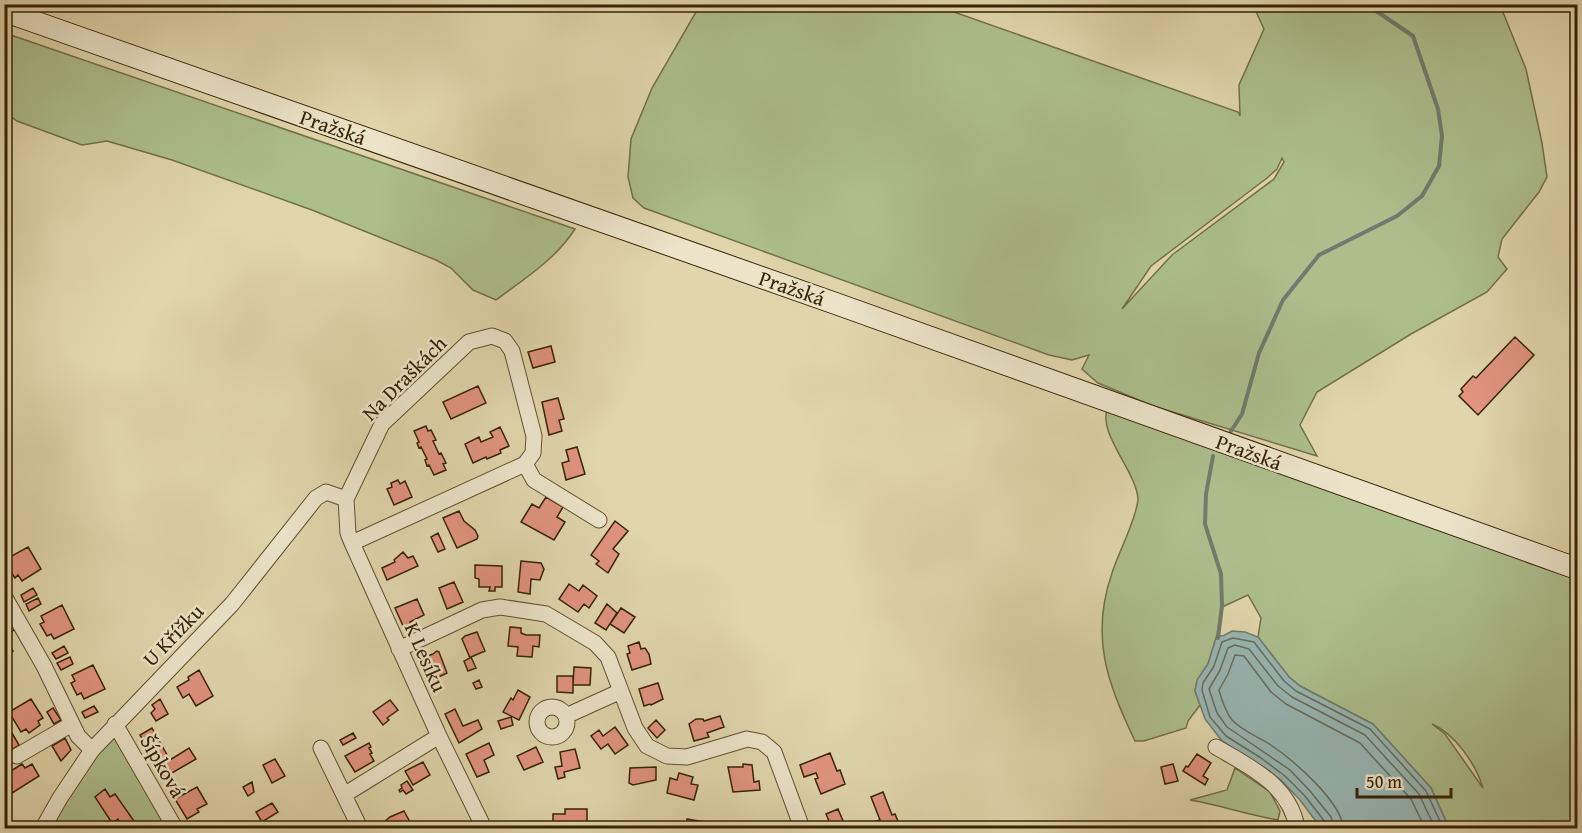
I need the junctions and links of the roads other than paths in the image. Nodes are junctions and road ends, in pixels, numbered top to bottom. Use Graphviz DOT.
graph roads {
  1 [pos="4,11"];
  2 [pos="525,464"];
  3 [pos="346,499"];
  4 [pos="599,520"];
  5 [pos="352,543"];
  6 [pos="1578,569"];
  7 [pos="6,604"];
  8 [pos="399,649"];
  9 [pos="621,691"];
  10 [pos="566,716"];
  11 [pos="72,724"];
  12 [pos="115,724"];
  13 [pos="439,736"];
  14 [pos="1216,747"];
  15 [pos="321,748"];
  16 [pos="92,750"];
  17 [pos="17,756"];
  18 [pos="344,795"];
  19 [pos="43,828"];
  20 [pos="175,828"];
  21 [pos="360,828"];
  22 [pos="484,828"];
  23 [pos="802,828"];
  24 [pos="1297,828"];
  1 -- 6 [label="main road, Pražská"];
  2 -- 3 [label="street, Na Draškách"];
  2 -- 4 [label="street"];
  2 -- 5 [label="street"];
  3 -- 5 [label="street, K Lesíku"];
  3 -- 12 [label="street, U Křížku"];
  5 -- 8 [label="street, K Lesíku"];
  7 -- 11 [label="street"];
  8 -- 9 [label="street"];
  8 -- 13 [label="street, K Lesíku"];
  9 -- 10 [label="street"];
  9 -- 23 [label="street"];
  11 -- 16 [label="street"];
  11 -- 17 [label="street"];
  12 -- 16 [label="street, U Křížku"];
  12 -- 20 [label="street, Šípková"];
  13 -- 18 [label="street"];
  13 -- 22 [label="street, K Lesíku"];
  14 -- 24 [label="street"];
  15 -- 18 [label="street"];
  16 -- 19 [label="street, U Křížku"];
  18 -- 21 [label="street"];
}
